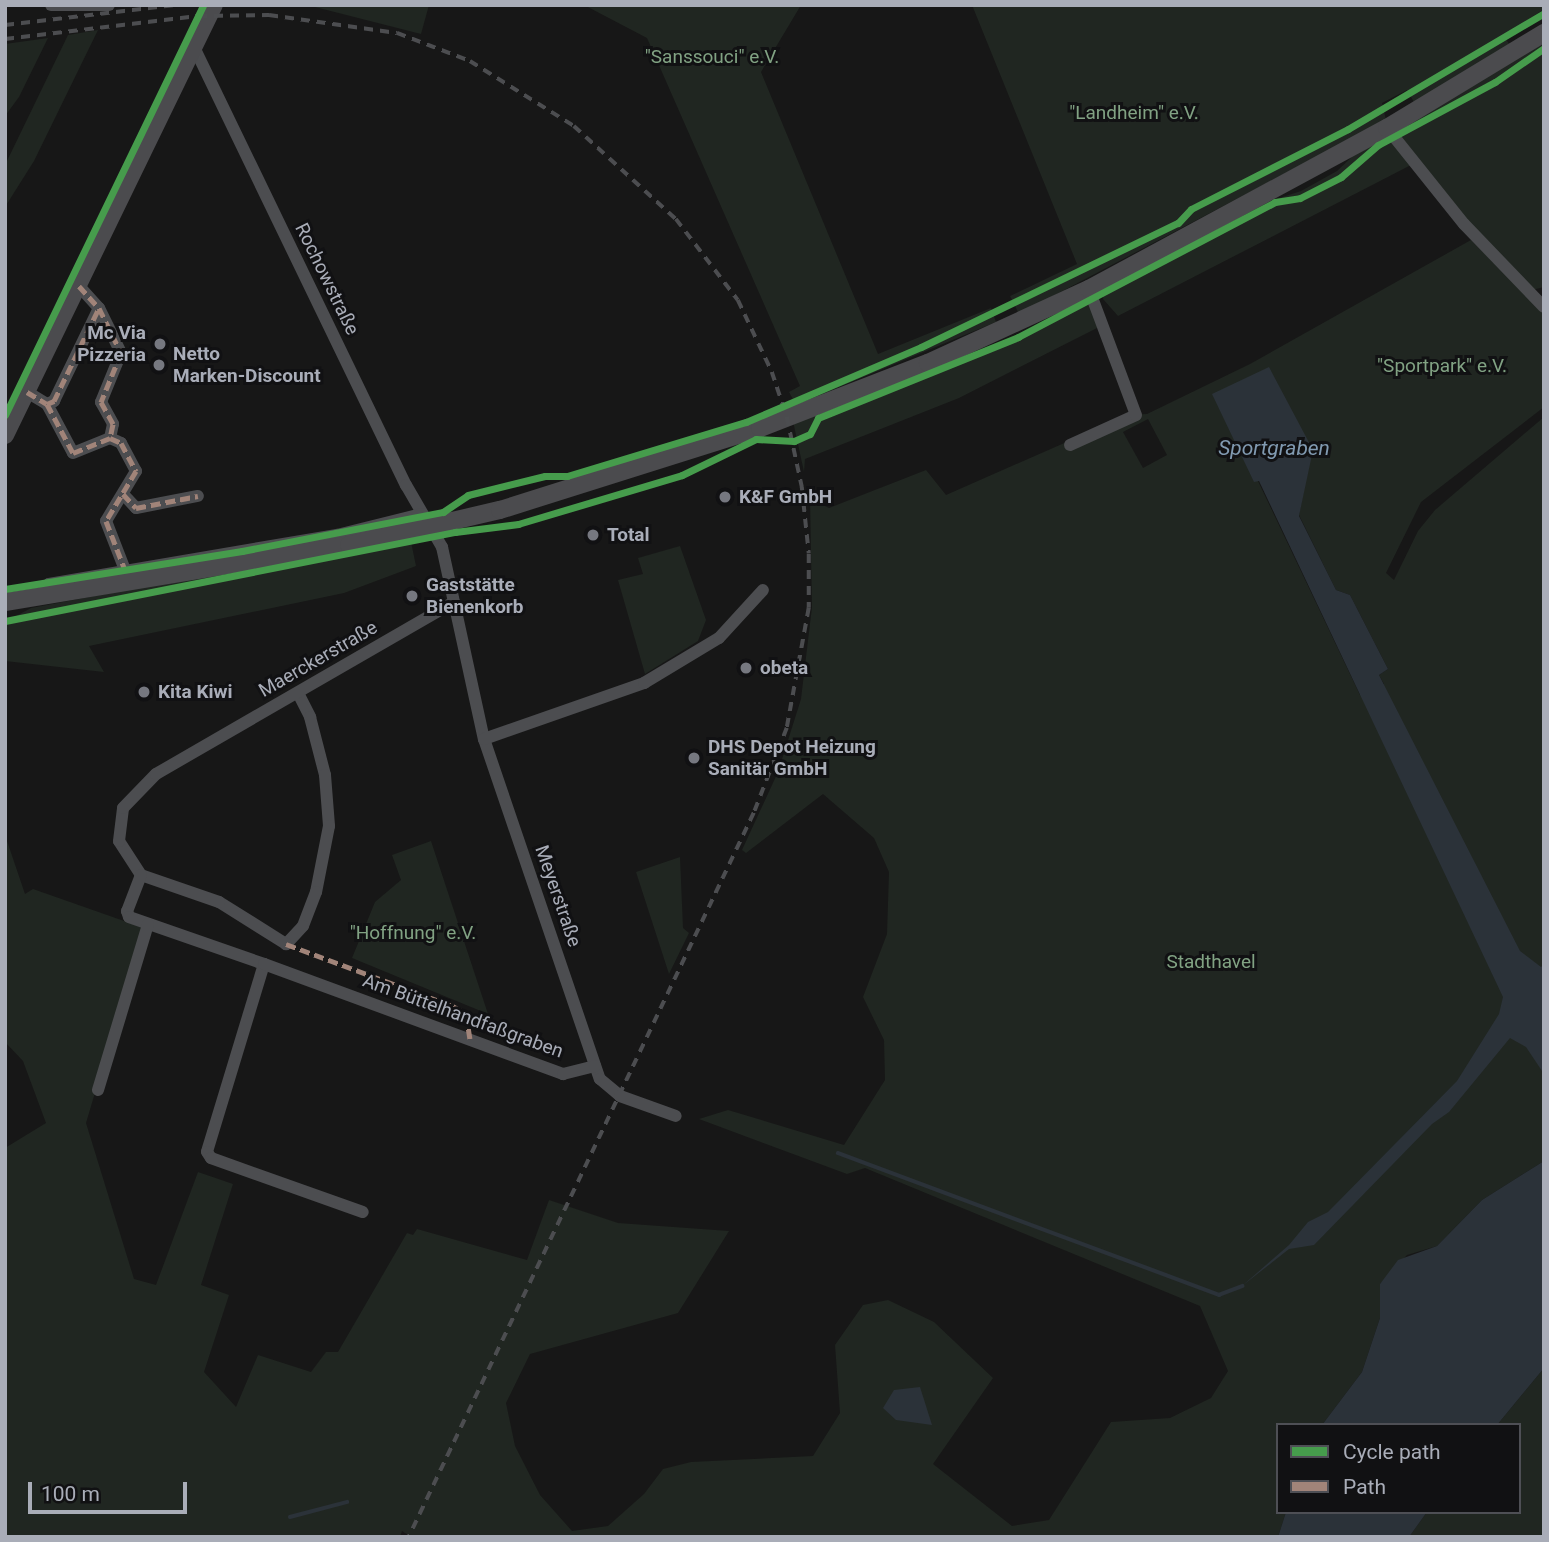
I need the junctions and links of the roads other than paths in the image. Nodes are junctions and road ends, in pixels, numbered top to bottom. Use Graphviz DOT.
graph roads {
  1 [pos="51,5"];
  2 [pos="109,5"];
  3 [pos="213,7"];
  4 [pos="1544,33"];
  5 [pos="194,47"];
  6 [pos="1387,128"];
  7 [pos="79,285"];
  8 [pos="1089,289"];
  9 [pos="1544,307"];
  10 [pos="99,308"];
  11 [pos="27,392"];
  12 [pos="47,404"];
  13 [pos="5,435"];
  14 [pos="110,438"];
  15 [pos="1070,445"];
  16 [pos="123,494"];
  17 [pos="198,496"];
  18 [pos="425,520"];
  19 [pos="132,573"];
  20 [pos="763,590"];
  21 [pos="44,598"];
  22 [pos="5,602"];
  23 [pos="454,602"];
  24 [pos="5,610"];
  25 [pos="298,693"];
  26 [pos="484,739"];
  27 [pos="141,875"];
  28 [pos="148,924"];
  29 [pos="264,964"];
  30 [pos="595,1066"];
  31 [pos="98,1090"];
  32 [pos="676,1116"];
  33 [pos="363,1212"];
  1 -- 2 [label="street"];
  3 -- 5 [label="main road"];
  4 -- 6 [label="main road"];
  5 -- 7 [label="main road"];
  5 -- 18 [label="street, Rochowstraße"];
  6 -- 8 [label="main road"];
  6 -- 9 [label="street"];
  7 -- 10 [label="street"];
  7 -- 11 [label="main road"];
  8 -- 15 [label="street"];
  8 -- 18 [label="main road"];
  10 -- 12 [label="street"];
  10 -- 14 [label="street"];
  11 -- 12 [label="street"];
  11 -- 13 [label="main road"];
  12 -- 14 [label="street"];
  14 -- 16 [label="street"];
  16 -- 17 [label="street"];
  16 -- 19 [label="street"];
  18 -- 19 [label="main road"];
  18 -- 23 [label="street, Meyerstraße"];
  19 -- 21 [label="main road"];
  20 -- 26 [label="street"];
  21 -- 22 [label="main road"];
  21 -- 24 [label="main road"];
  23 -- 25 [label="street, Maerckerstraße"];
  23 -- 26 [label="street, Meyerstraße"];
  25 -- 27 [label="street, Maerckerstraße"];
  25 -- 27 [label="street"];
  26 -- 30 [label="street, Meyerstraße"];
  27 -- 28 [label="street"];
  28 -- 29 [label="street, Am Büttelhandfaßgraben"];
  28 -- 31 [label="street"];
  29 -- 30 [label="street, Am Büttelhandfaßgraben"];
  29 -- 33 [label="street"];
  30 -- 32 [label="street"];
}
